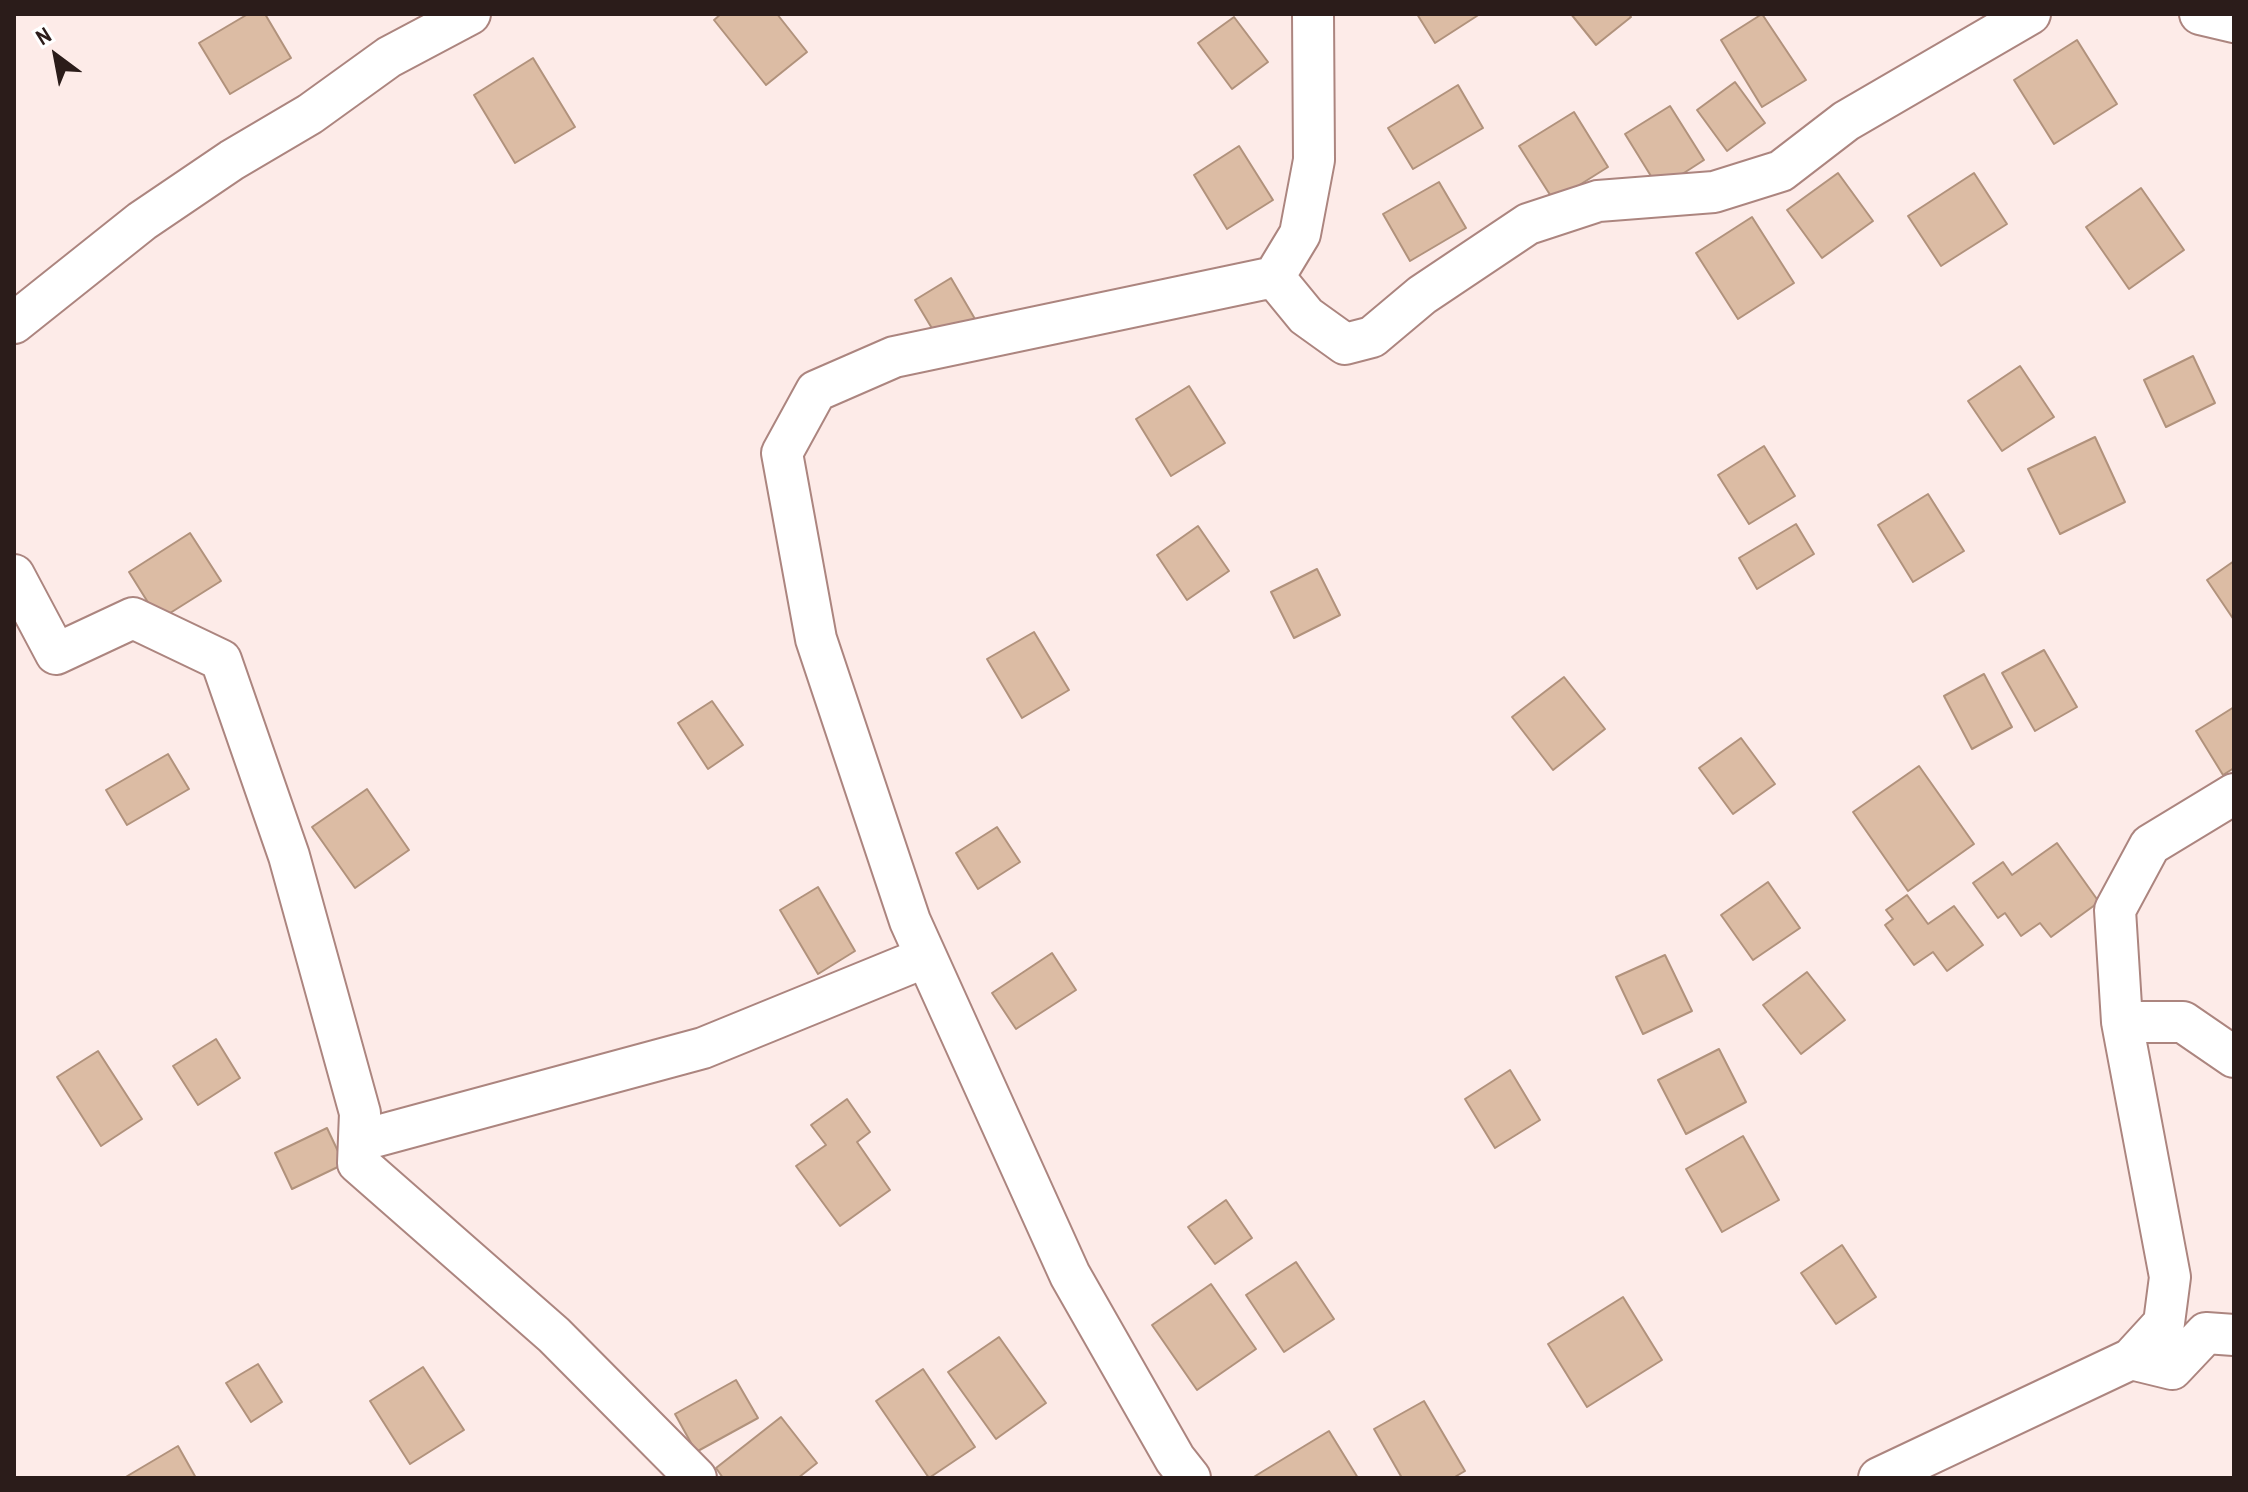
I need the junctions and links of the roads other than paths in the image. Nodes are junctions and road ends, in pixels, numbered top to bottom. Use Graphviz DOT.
graph roads {
  1 [pos="470,14"];
  2 [pos="1313,14"];
  3 [pos="2030,14"];
  4 [pos="2200,14"];
  5 [pos="2234,22"];
  6 [pos="1274,277"];
  7 [pos="14,323"];
  8 [pos="14,575"];
  9 [pos="2234,794"];
  10 [pos="926,957"];
  11 [pos="2122,1022"];
  12 [pos="2234,1057"];
  13 [pos="359,1141"];
  14 [pos="2234,1335"];
  15 [pos="2131,1359"];
  16 [pos="696,1478"];
  17 [pos="1190,1478"];
  18 [pos="1879,1478"];
  1 -- 7 [label="street"];
  2 -- 6 [label="street"];
  3 -- 6 [label="street"];
  4 -- 5 [label="street"];
  6 -- 10 [label="street"];
  8 -- 13 [label="street"];
  9 -- 11 [label="street"];
  10 -- 13 [label="street"];
  10 -- 17 [label="street"];
  11 -- 12 [label="street"];
  11 -- 15 [label="street"];
  13 -- 16 [label="street"];
  14 -- 15 [label="street"];
  15 -- 18 [label="street"];
}
